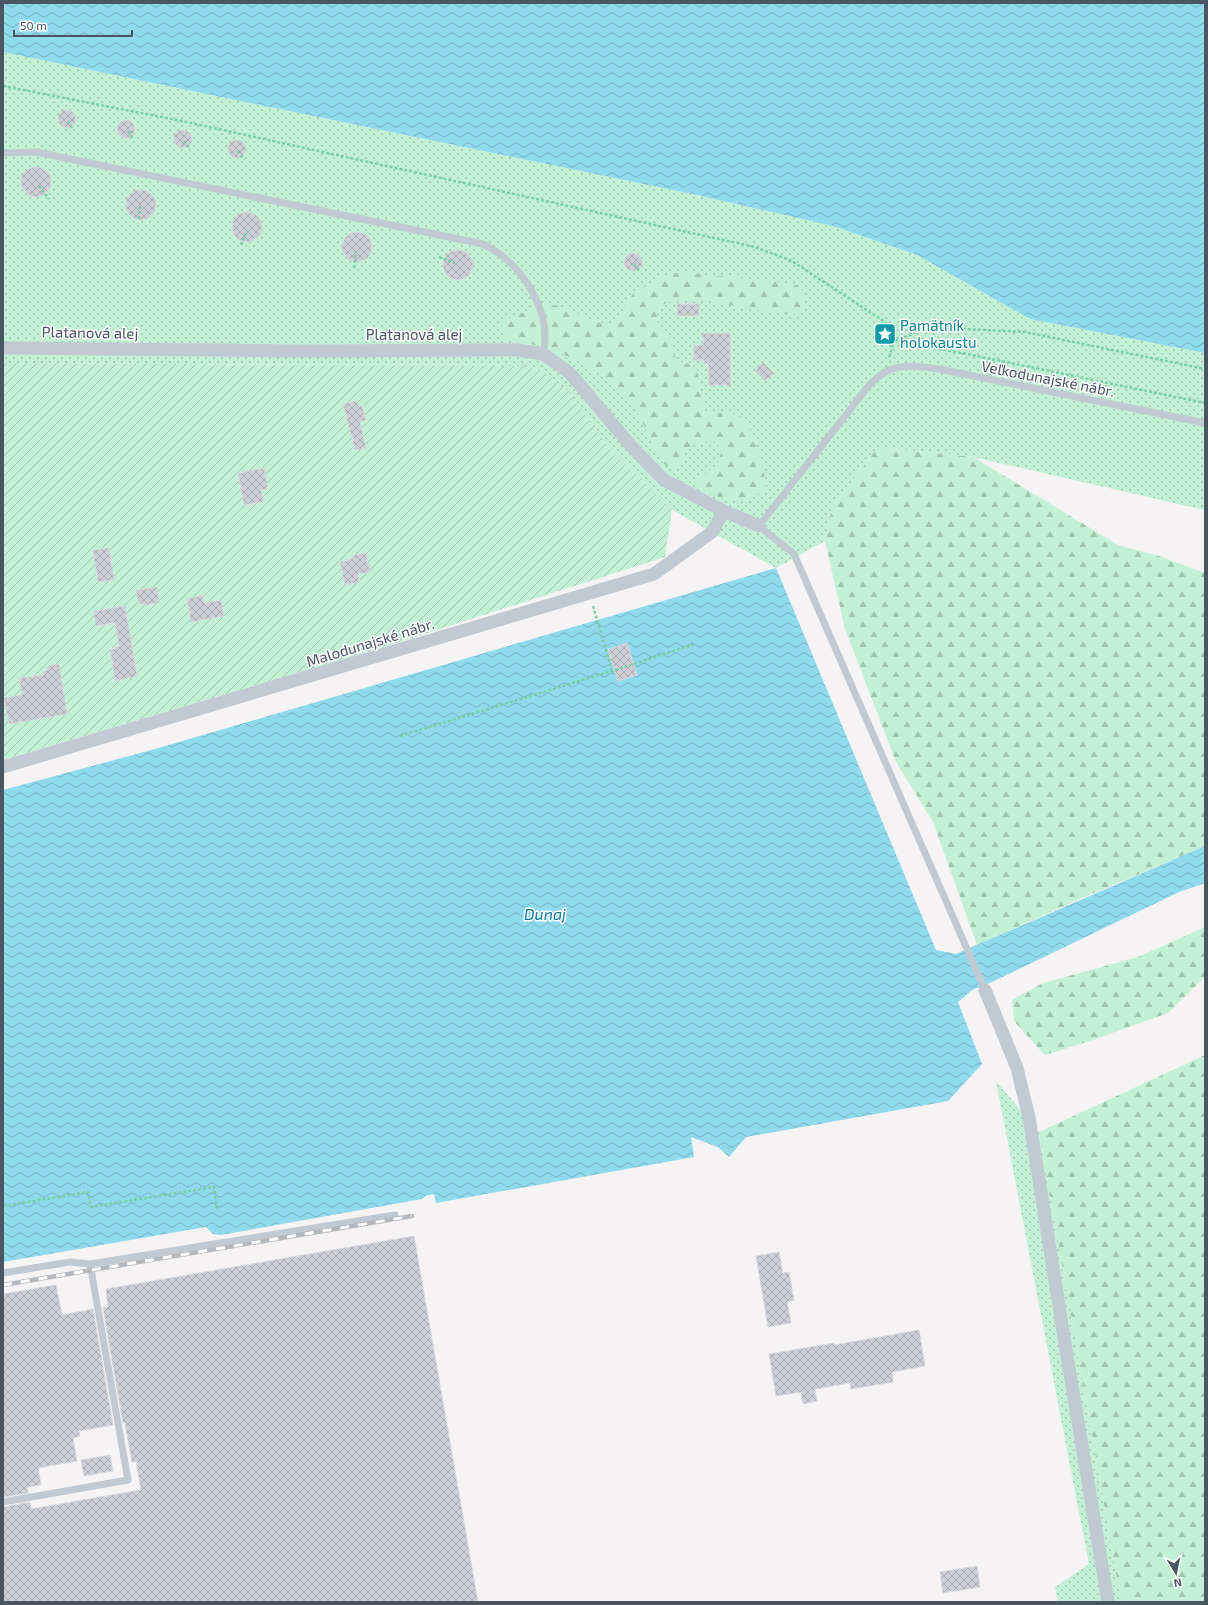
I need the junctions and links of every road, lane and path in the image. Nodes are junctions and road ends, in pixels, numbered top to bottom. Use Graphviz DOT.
graph roads {
  1 [pos="3,86"];
  2 [pos="68,121"];
  3 [pos="73,130"];
  4 [pos="128,131"];
  5 [pos="133,139"];
  6 [pos="184,141"];
  7 [pos="190,149"];
  8 [pos="238,151"];
  9 [pos="3,153"];
  10 [pos="244,160"];
  11 [pos="39,186"];
  12 [pos="49,199"];
  13 [pos="140,204"];
  14 [pos="139,220"];
  15 [pos="247,230"];
  16 [pos="241,245"];
  17 [pos="356,251"];
  18 [pos="439,257"];
  19 [pos="455,263"];
  20 [pos="634,264"];
  21 [pos="354,268"];
  22 [pos="640,272"];
  23 [pos="894,341"];
  24 [pos="3,348"];
  25 [pos="543,354"];
  26 [pos="1205,369"];
  27 [pos="886,371"];
  28 [pos="1205,403"];
  29 [pos="1205,423"];
  30 [pos="724,511"];
  31 [pos="759,526"];
  32 [pos="597,621"];
  33 [pos="694,644"];
  34 [pos="612,671"];
  35 [pos="400,736"];
  36 [pos="3,767"];
  37 [pos="985,990"];
  38 [pos="3,1206"];
  39 [pos="217,1210"];
  40 [pos="395,1215"];
  41 [pos="90,1264"];
  42 [pos="3,1272"];
  43 [pos="3,1502"];
  44 [pos="1108,1602"];
  1 -- 23 [label="path"];
  2 -- 3 [label="path"];
  4 -- 5 [label="path"];
  6 -- 7 [label="path"];
  8 -- 10 [label="path"];
  9 -- 25 [label="lane"];
  11 -- 12 [label="path"];
  13 -- 14 [label="path"];
  15 -- 16 [label="path"];
  17 -- 21 [label="path"];
  18 -- 19 [label="path"];
  20 -- 22 [label="path"];
  23 -- 26 [label="path"];
  23 -- 27 [label="path"];
  23 -- 28 [label="path"];
  24 -- 25 [label="street, Platanová alej"];
  25 -- 30 [label="street, Platanová alej"];
  27 -- 29 [label="lane, Veľkodunajské nábr."];
  27 -- 31 [label="lane"];
  30 -- 31 [label="street, Platanová alej"];
  30 -- 36 [label="street, Malodunajské nábr."];
  31 -- 37 [label="lane"];
  32 -- 34 [label="path"];
  33 -- 34 [label="path"];
  34 -- 35 [label="path"];
  37 -- 44 [label="street"];
  38 -- 39 [label="path"];
  40 -- 41 [label="lane"];
  41 -- 42 [label="lane"];
  41 -- 43 [label="lane"];
}
